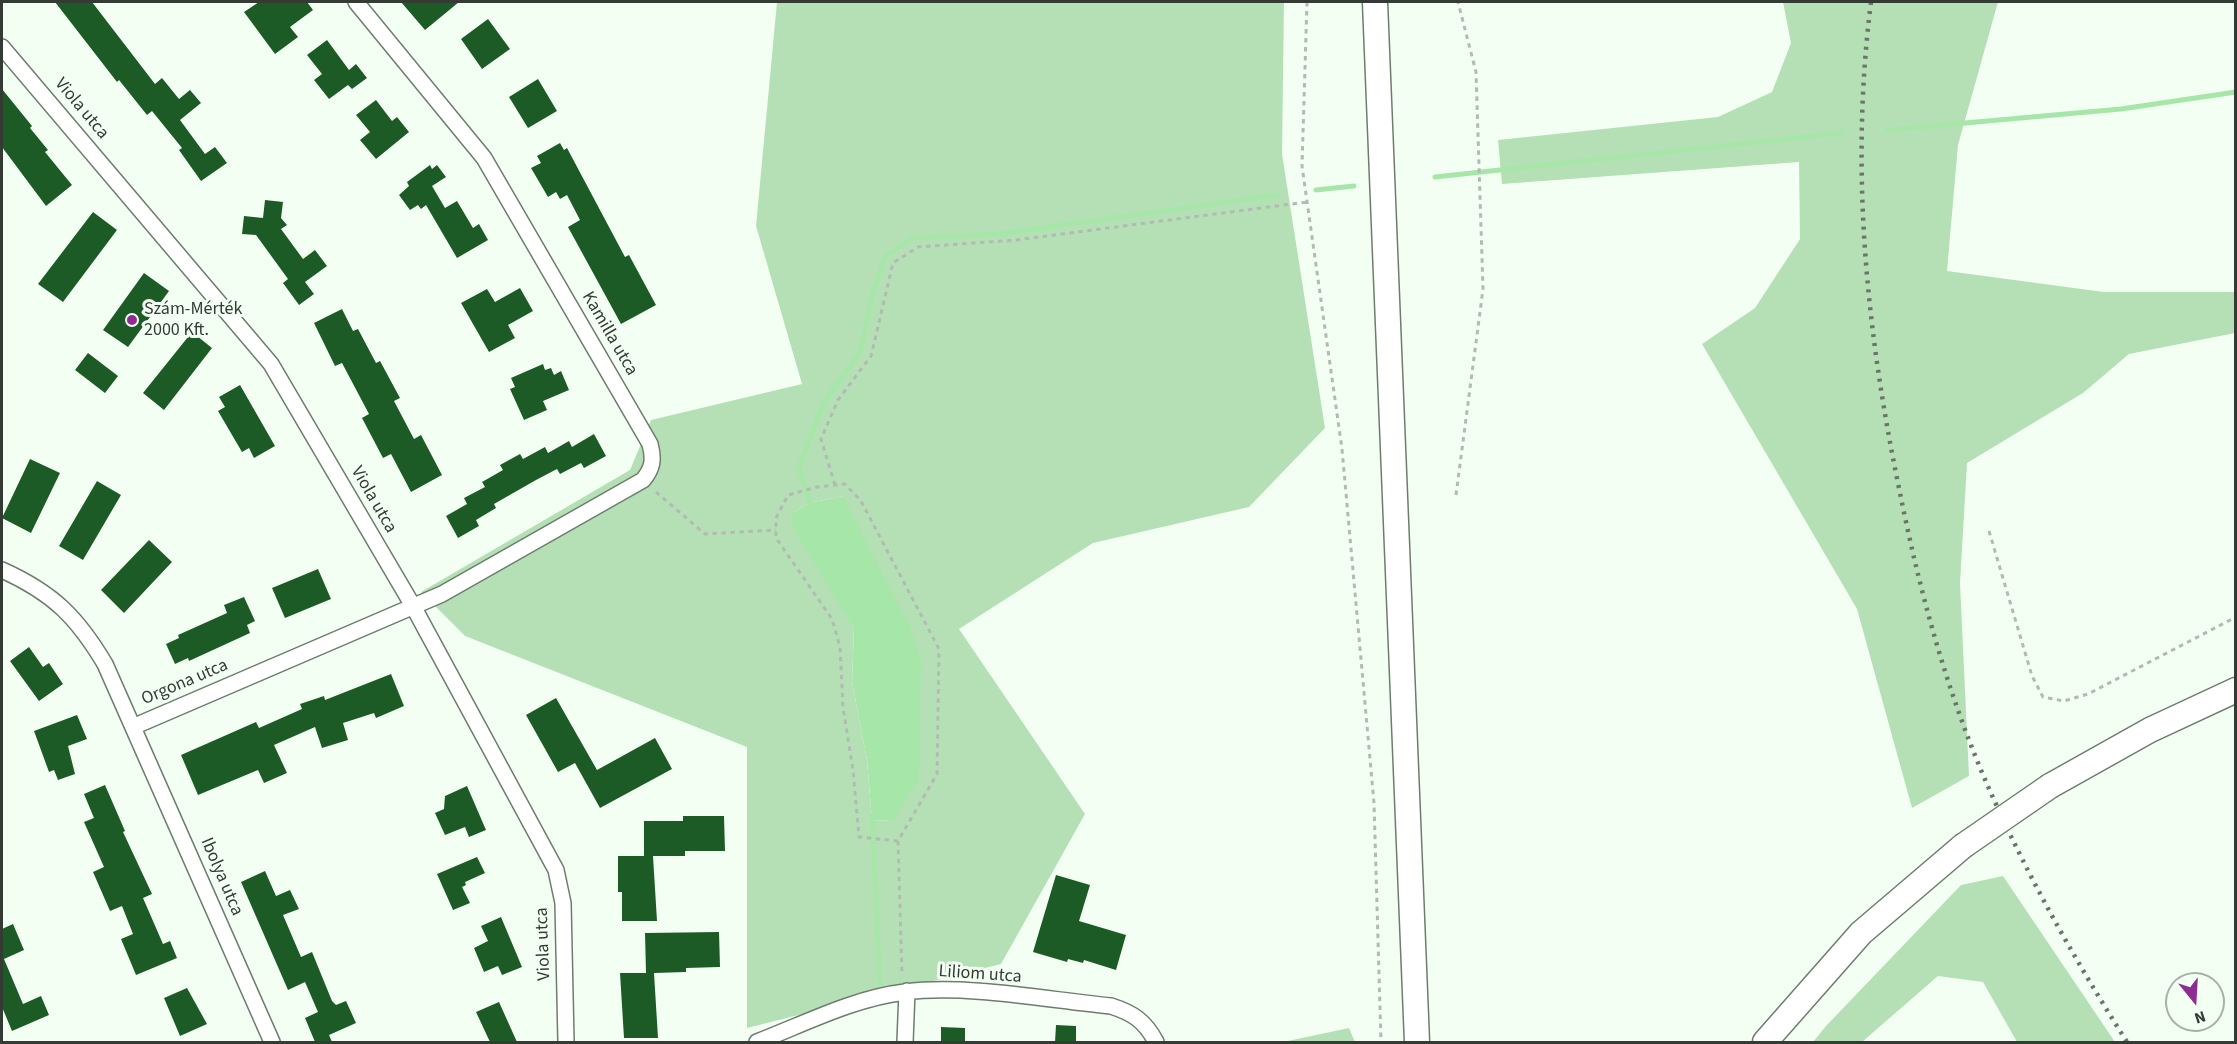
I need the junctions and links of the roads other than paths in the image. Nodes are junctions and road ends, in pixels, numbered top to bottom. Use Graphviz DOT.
graph roads {
  1 [pos="356,2"];
  2 [pos="1375,2"];
  3 [pos="2,46"];
  4 [pos="2,570"];
  5 [pos="413,606"];
  6 [pos="2235,690"];
  7 [pos="135,726"];
  8 [pos="905,992"];
  9 [pos="272,1042"];
  10 [pos="566,1042"];
  11 [pos="758,1042"];
  12 [pos="905,1042"];
  13 [pos="1156,1042"];
  14 [pos="1417,1042"];
  15 [pos="1765,1042"];
  1 -- 5 [label="street, Kamilla utca"];
  2 -- 14 [label="main road"];
  3 -- 5 [label="street, Viola utca"];
  4 -- 7 [label="street, Orgona utca"];
  5 -- 7 [label="street, Orgona utca"];
  5 -- 10 [label="street, Viola utca"];
  6 -- 15 [label="main road, bridge"];
  7 -- 9 [label="street, Ibolya utca"];
  8 -- 11 [label="street, Liliom utca"];
  8 -- 12 [label="street"];
  8 -- 13 [label="street, Liliom utca"];
}
